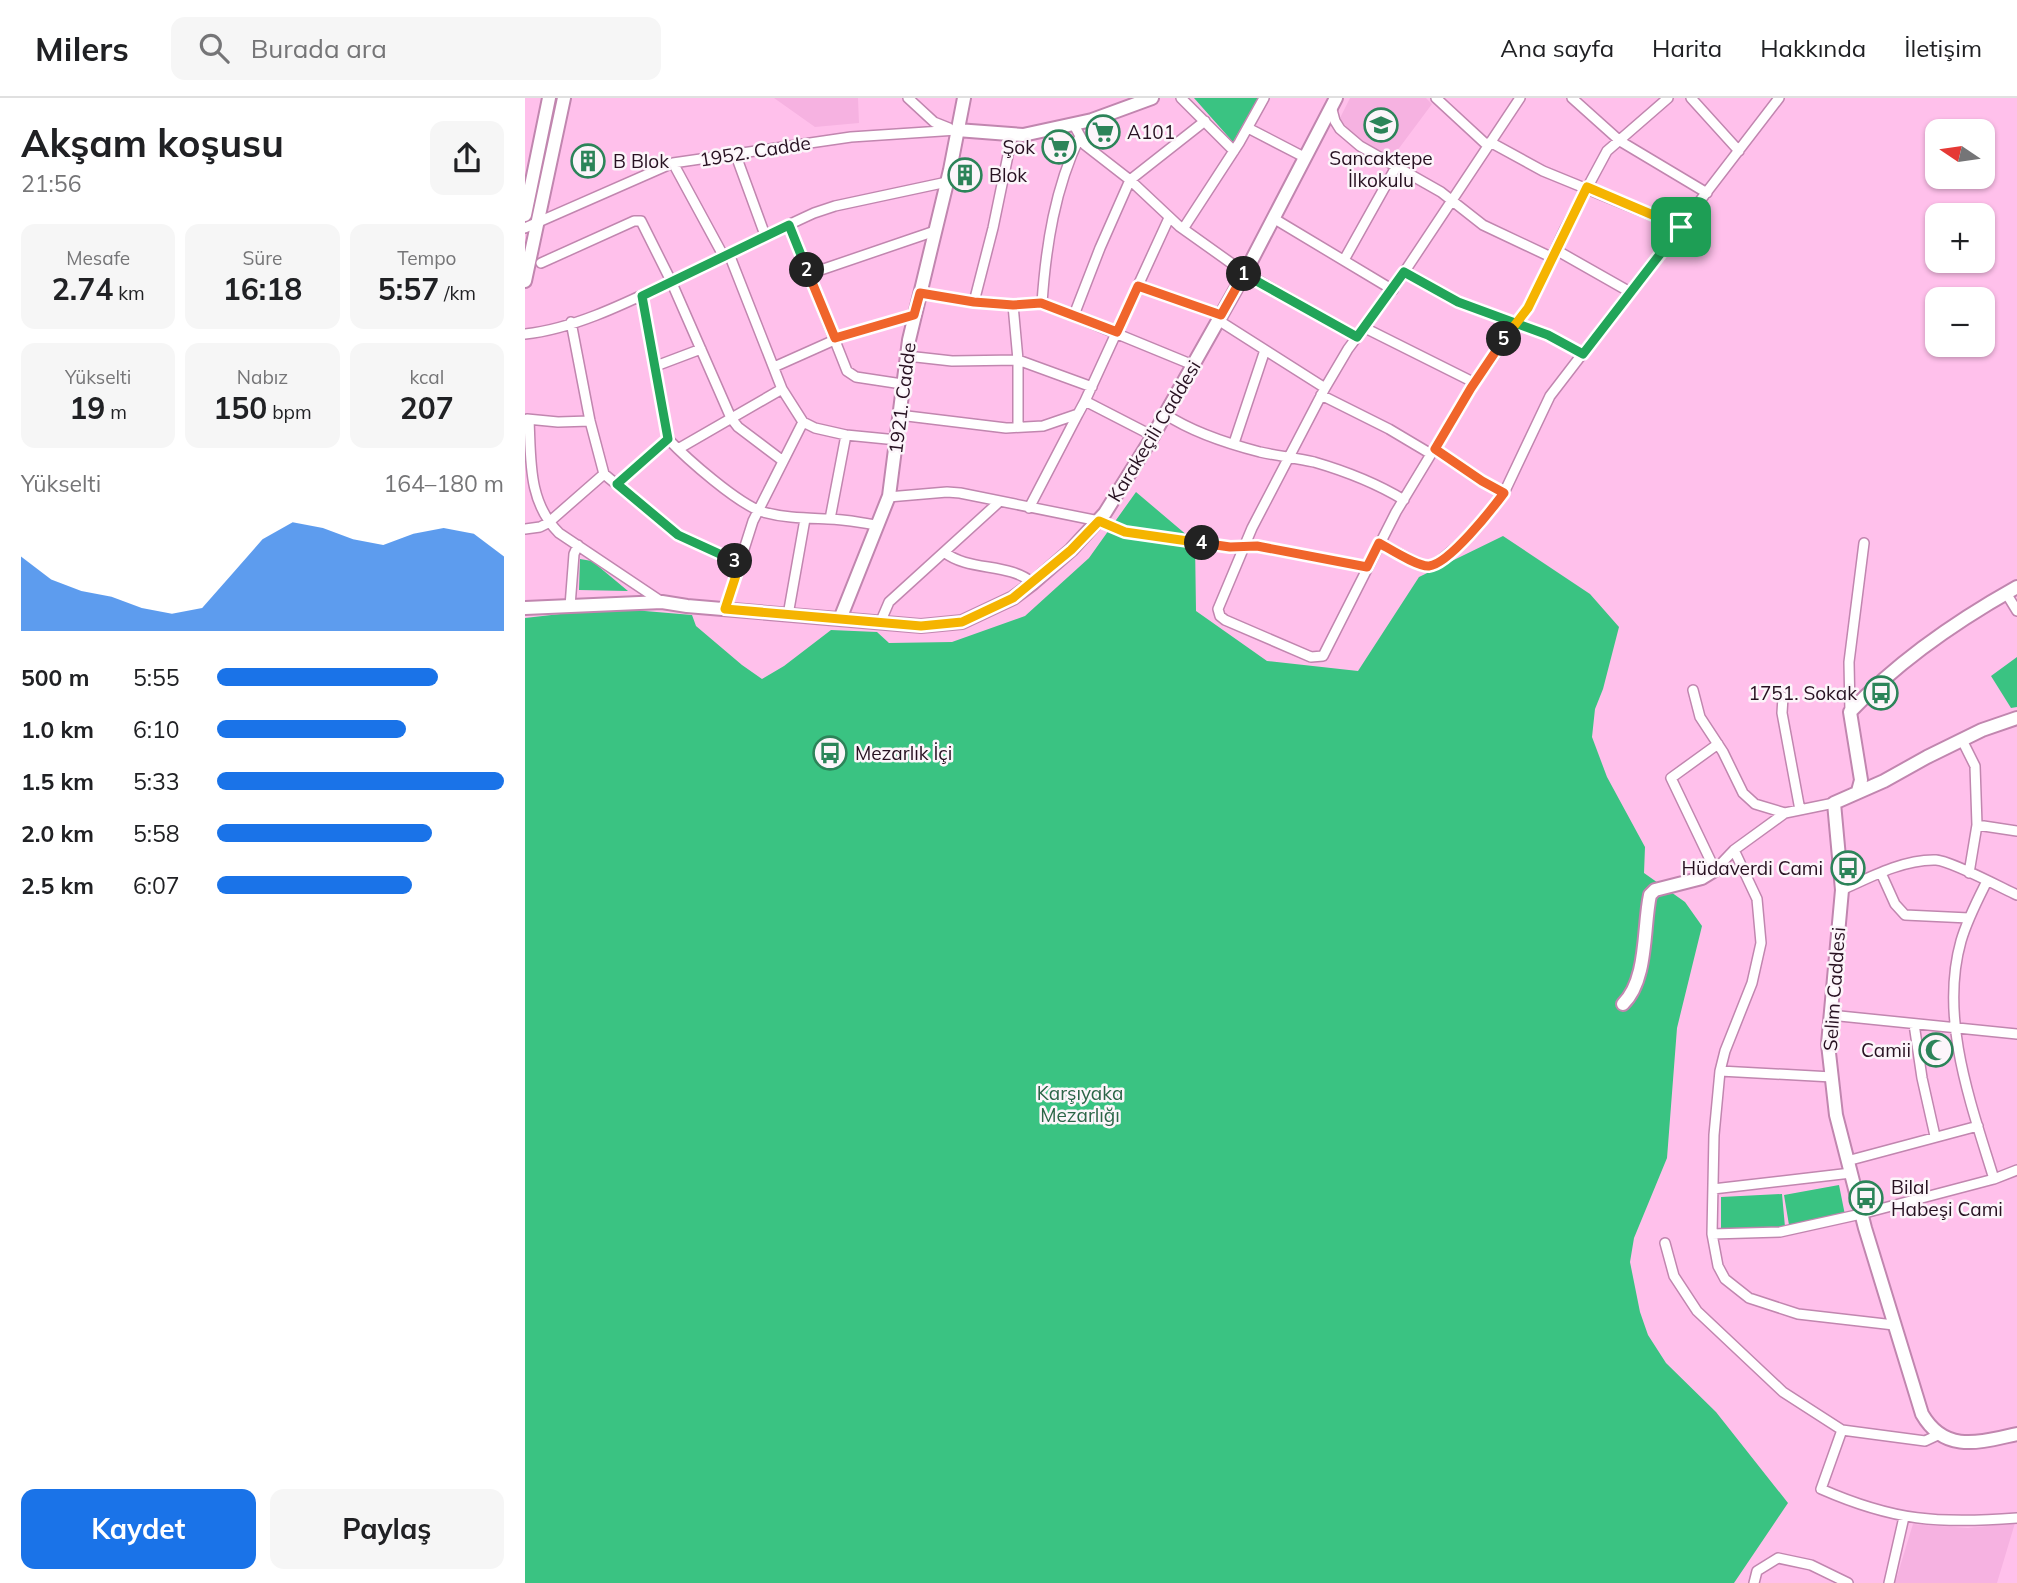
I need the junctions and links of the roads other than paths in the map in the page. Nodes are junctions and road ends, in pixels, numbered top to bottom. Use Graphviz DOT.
graph roads {
  1 [pos="549,98"];
  2 [pos="565,98"];
  3 [pos="908,98"];
  4 [pos="1152,98"];
  5 [pos="1181,98"];
  6 [pos="1264,98"];
  7 [pos="1520,98"];
  8 [pos="1572,98"];
  9 [pos="1668,98"];
  10 [pos="1691,98"];
  11 [pos="1779,98"];
  12 [pos="1441,100"];
  13 [pos="964,101"];
  14 [pos="1333,102"];
  15 [pos="1205,121"];
  16 [pos="1248,128"];
  17 [pos="957,130"];
  18 [pos="1077,131"];
  19 [pos="1012,136"];
  20 [pos="1620,141"];
  21 [pos="1489,144"];
  22 [pos="1234,151"];
  23 [pos="1739,151"];
  24 [pos="735,153"];
  25 [pos="1304,157"];
  26 [pos="673,163"];
  27 [pos="1397,167"];
  28 [pos="1130,180"];
  29 [pos="947,182"];
  30 [pos="1587,187"];
  31 [pos="1707,193"];
  32 [pos="1451,200"];
  33 [pos="525,215"];
  34 [pos="1169,218"];
  35 [pos="1273,218"];
  36 [pos="789,225"];
  37 [pos="531,226"];
  38 [pos="1680,228"];
  39 [pos="1183,229"];
  40 [pos="935,231"];
  41 [pos="765,236"];
  42 [pos="1554,254"];
  43 [pos="727,256"];
  44 [pos="1344,260"];
  45 [pos="541,262"];
  46 [pos="1404,272"];
  47 [pos="1245,273"];
  48 [pos="809,274"];
  49 [pos="525,281"];
  50 [pos="671,281"];
  51 [pos="1138,286"];
  52 [pos="1393,290"];
  53 [pos="1630,292"];
  54 [pos="920,293"];
  55 [pos="642,296"];
  56 [pos="974,302"];
  57 [pos="1041,303"];
  58 [pos="1013,305"];
  59 [pos="914,315"];
  60 [pos="1074,315"];
  61 [pos="1220,317"];
  62 [pos="571,322"];
  63 [pos="1517,323"];
  64 [pos="1365,328"];
  65 [pos="1117,332"];
  66 [pos="525,334"];
  67 [pos="1357,337"];
  68 [pos="835,338"];
  69 [pos="701,349"];
  70 [pos="1265,350"];
  71 [pos="1583,354"];
  72 [pos="907,356"];
  73 [pos="1018,360"];
  74 [pos="1193,365"];
  75 [pos="656,366"];
  76 [pos="774,367"];
  77 [pos="1475,383"];
  78 [pos="902,384"];
  79 [pos="1092,387"];
  80 [pos="782,389"];
  81 [pos="1323,391"];
  82 [pos="1085,401"];
  83 [pos="1078,414"];
  84 [pos="1165,414"];
  85 [pos="899,415"];
  86 [pos="731,418"];
  87 [pos="527,419"];
  88 [pos="590,421"];
  89 [pos="803,422"];
  90 [pos="1019,427"];
  91 [pos="846,435"];
  92 [pos="1153,436"];
  93 [pos="668,439"];
  94 [pos="897,440"];
  95 [pos="1234,443"];
  96 [pos="678,449"];
  97 [pos="1433,452"];
  98 [pos="1289,458"];
  99 [pos="783,461"];
  100 [pos="604,474"];
  101 [pos="617,484"];
  102 [pos="1504,493"];
  103 [pos="888,497"];
  104 [pos="1404,499"];
  105 [pos="999,502"];
  106 [pos="1029,508"];
  107 [pos="758,510"];
  108 [pos="805,519"];
  109 [pos="830,519"];
  110 [pos="1099,521"];
  111 [pos="548,523"];
  112 [pos="877,525"];
  113 [pos="525,529"];
  114 [pos="1379,543"];
  115 [pos="1864,543"];
  116 [pos="578,545"];
  117 [pos="1243,548"];
  118 [pos="944,552"];
  119 [pos="740,563"];
  120 [pos="1367,567"];
  121 [pos="1033,583"];
  122 [pos="2012,590"];
  123 [pos="662,602"];
  124 [pos="570,606"];
  125 [pos="525,608"];
  126 [pos="725,609"];
  127 [pos="2017,611"];
  128 [pos="788,614"];
  129 [pos="840,619"];
  130 [pos="880,623"];
  131 [pos="1693,690"];
  132 [pos="1783,697"];
  133 [pos="1850,712"];
  134 [pos="2017,718"];
  135 [pos="1962,740"];
  136 [pos="1718,744"];
  137 [pos="1858,791"];
  138 [pos="1835,803"];
  139 [pos="1800,810"];
  140 [pos="1785,813"];
  141 [pos="1977,825"];
  142 [pos="2017,831"];
  143 [pos="1734,850"];
  144 [pos="1716,870"];
  145 [pos="1881,873"];
  146 [pos="1969,873"];
  147 [pos="1987,881"];
  148 [pos="1842,890"];
  149 [pos="2017,895"];
  150 [pos="1969,918"];
  151 [pos="1623,1004"];
  152 [pos="1830,1016"];
  153 [pos="1914,1024"];
  154 [pos="1957,1028"];
  155 [pos="2017,1034"];
  156 [pos="1720,1071"];
  157 [pos="1832,1077"];
  158 [pos="1978,1126"];
  159 [pos="1935,1136"];
  160 [pos="1849,1167"];
  161 [pos="2017,1170"];
  162 [pos="1994,1179"];
  163 [pos="1713,1189"];
  164 [pos="1861,1213"];
  165 [pos="1712,1234"];
  166 [pos="1665,1243"];
  167 [pos="1893,1325"];
  168 [pos="1842,1430"];
  169 [pos="1940,1434"];
  170 [pos="2017,1434"];
  171 [pos="1904,1517"];
  172 [pos="2017,1518"];
  173 [pos="1754,1583"];
  174 [pos="1848,1583"];
  175 [pos="1889,1583"];
  1 -- 33 [label="main road"];
  2 -- 37 [label="main road"];
  3 -- 17 [label="street"];
  4 -- 18 [label="main road"];
  5 -- 15 [label="street"];
  6 -- 16 [label="street"];
  7 -- 21 [label="street"];
  8 -- 20 [label="street"];
  9 -- 20 [label="street"];
  10 -- 23 [label="street"];
  11 -- 23 [label="street"];
  12 -- 21 [label="street"];
  13 -- 17 [label="main road, 1921. Cadde"];
  14 -- 25 [label="main road, Karakeçili Caddesi"];
  14 -- 27 [label="street"];
  15 -- 22 [label="street"];
  15 -- 28 [label="street"];
  16 -- 22 [label="street"];
  16 -- 25 [label="street"];
  17 -- 19 [label="main road"];
  17 -- 24 [label="street, 1952. Cadde"];
  17 -- 29 [label="main road, 1921. Cadde"];
  18 -- 19 [label="main road"];
  18 -- 28 [label="street"];
  18 -- 57 [label="street"];
  19 -- 56 [label="street"];
  20 -- 30 [label="street"];
  20 -- 31 [label="street"];
  21 -- 30 [label="street"];
  21 -- 32 [label="street"];
  22 -- 39 [label="street"];
  23 -- 31 [label="street"];
  24 -- 26 [label="street, 1952. Cadde"];
  24 -- 41 [label="street"];
  25 -- 35 [label="main road, Karakeçili Caddesi"];
  26 -- 37 [label="street, 1952. Cadde"];
  26 -- 43 [label="street"];
  27 -- 32 [label="street"];
  27 -- 44 [label="street"];
  28 -- 34 [label="street"];
  28 -- 60 [label="street"];
  29 -- 36 [label="street"];
  29 -- 40 [label="main road, 1921. Cadde"];
  30 -- 38 [label="street"];
  30 -- 42 [label="street"];
  31 -- 38 [label="street"];
  32 -- 42 [label="street"];
  32 -- 46 [label="street"];
  34 -- 39 [label="street"];
  34 -- 51 [label="street"];
  35 -- 44 [label="street"];
  35 -- 47 [label="main road, Karakeçili Caddesi"];
  36 -- 41 [label="street"];
  36 -- 48 [label="street"];
  37 -- 49 [label="main road"];
  38 -- 53 [label="street"];
  39 -- 47 [label="street"];
  40 -- 48 [label="street"];
  40 -- 54 [label="main road, 1921. Cadde"];
  41 -- 43 [label="street"];
  42 -- 53 [label="street"];
  42 -- 63 [label="street"];
  43 -- 50 [label="street"];
  43 -- 76 [label="street"];
  44 -- 52 [label="street"];
  45 -- 50 [label="street"];
  46 -- 52 [label="street"];
  46 -- 63 [label="street"];
  47 -- 61 [label="main road, Karakeçili Caddesi"];
  47 -- 67 [label="street"];
  48 -- 68 [label="street"];
  50 -- 55 [label="street"];
  50 -- 69 [label="street"];
  51 -- 61 [label="street"];
  51 -- 65 [label="street"];
  52 -- 64 [label="street"];
  53 -- 71 [label="street"];
  54 -- 56 [label="street"];
  54 -- 59 [label="main road, 1921. Cadde"];
  55 -- 62 [label="street"];
  55 -- 75 [label="street"];
  56 -- 58 [label="street"];
  57 -- 58 [label="street"];
  57 -- 60 [label="street"];
  58 -- 73 [label="street"];
  59 -- 68 [label="street"];
  59 -- 72 [label="main road, 1921. Cadde"];
  60 -- 65 [label="street"];
  61 -- 70 [label="street"];
  61 -- 74 [label="main road, Karakeçili Caddesi"];
  62 -- 66 [label="street"];
  62 -- 88 [label="street"];
  63 -- 71 [label="street"];
  63 -- 77 [label="street"];
  64 -- 67 [label="street"];
  64 -- 77 [label="street"];
  65 -- 74 [label="street"];
  65 -- 79 [label="street"];
  67 -- 81 [label="street"];
  68 -- 76 [label="street"];
  68 -- 78 [label="street"];
  69 -- 75 [label="street"];
  69 -- 86 [label="street"];
  70 -- 81 [label="street"];
  70 -- 95 [label="street"];
  71 -- 102 [label="street"];
  72 -- 73 [label="street"];
  72 -- 78 [label="main road, 1921. Cadde"];
  73 -- 79 [label="street"];
  73 -- 90 [label="street"];
  74 -- 84 [label="main road, Karakeçili Caddesi"];
  75 -- 93 [label="street"];
  76 -- 80 [label="street"];
  77 -- 97 [label="street"];
  78 -- 85 [label="main road, 1921. Cadde"];
  79 -- 82 [label="street"];
  80 -- 86 [label="street"];
  80 -- 89 [label="street"];
  81 -- 97 [label="street"];
  81 -- 98 [label="street"];
  82 -- 83 [label="street"];
  82 -- 92 [label="street"];
  83 -- 90 [label="street"];
  83 -- 106 [label="street"];
  84 -- 92 [label="main road, Karakeçili Caddesi"];
  84 -- 95 [label="street"];
  85 -- 90 [label="street"];
  85 -- 94 [label="main road, 1921. Cadde"];
  86 -- 96 [label="street"];
  86 -- 99 [label="street"];
  87 -- 88 [label="street"];
  87 -- 111 [label="street"];
  88 -- 100 [label="street"];
  89 -- 91 [label="street"];
  89 -- 99 [label="street"];
  91 -- 94 [label="street"];
  91 -- 109 [label="street"];
  92 -- 110 [label="main road, Karakeçili Caddesi"];
  93 -- 96 [label="street"];
  93 -- 101 [label="street"];
  94 -- 103 [label="main road, 1921. Cadde"];
  95 -- 98 [label="street"];
  96 -- 107 [label="street"];
  97 -- 102 [label="street"];
  97 -- 104 [label="street"];
  98 -- 104 [label="street"];
  98 -- 117 [label="street"];
  99 -- 107 [label="street"];
  100 -- 101 [label="street"];
  100 -- 111 [label="street"];
  101 -- 119 [label="street"];
  102 -- 114 [label="street"];
  103 -- 105 [label="street"];
  103 -- 112 [label="main road, 1921. Cadde"];
  104 -- 114 [label="street"];
  105 -- 106 [label="street"];
  105 -- 118 [label="street"];
  106 -- 110 [label="street"];
  107 -- 108 [label="street"];
  107 -- 119 [label="street"];
  108 -- 109 [label="street"];
  108 -- 128 [label="street"];
  109 -- 112 [label="street"];
  110 -- 117 [label="street"];
  110 -- 121 [label="main road, Karakeçili Caddesi"];
  111 -- 113 [label="street"];
  111 -- 116 [label="street"];
  112 -- 129 [label="main road, 1921. Cadde"];
  114 -- 120 [label="street"];
  115 -- 133 [label="street"];
  116 -- 123 [label="street"];
  116 -- 124 [label="street"];
  117 -- 120 [label="street"];
  117 -- 120 [label="street"];
  118 -- 121 [label="street"];
  118 -- 130 [label="street"];
  119 -- 126 [label="street"];
  121 -- 130 [label="main road, Karakeçili Caddesi"];
  122 -- 127 [label="street"];
  122 -- 133 [label="main road"];
  123 -- 124 [label="main road, Karakeçili Caddesi"];
  123 -- 126 [label="main road, Karakeçili Caddesi"];
  124 -- 125 [label="main road, Karakeçili Caddesi"];
  126 -- 128 [label="main road, Karakeçili Caddesi"];
  128 -- 129 [label="main road, Karakeçili Caddesi"];
  129 -- 130 [label="main road, Karakeçili Caddesi"];
  131 -- 136 [label="street"];
  132 -- 139 [label="street"];
  133 -- 137 [label="main road"];
  134 -- 135 [label="main road"];
  135 -- 137 [label="main road"];
  135 -- 141 [label="street"];
  136 -- 140 [label="street"];
  136 -- 144 [label="street"];
  137 -- 138 [label="main road"];
  138 -- 139 [label="street"];
  138 -- 148 [label="main road, Selim Caddesi"];
  139 -- 140 [label="street"];
  140 -- 143 [label="street"];
  141 -- 142 [label="street"];
  141 -- 146 [label="street"];
  143 -- 144 [label="street"];
  143 -- 156 [label="street"];
  144 -- 151 [label="main road"];
  145 -- 146 [label="street"];
  145 -- 148 [label="street"];
  145 -- 150 [label="street"];
  146 -- 147 [label="street"];
  147 -- 149 [label="street"];
  147 -- 150 [label="street"];
  148 -- 152 [label="main road, Selim Caddesi"];
  150 -- 154 [label="street"];
  152 -- 153 [label="street"];
  152 -- 157 [label="main road, Selim Caddesi"];
  153 -- 154 [label="street"];
  153 -- 159 [label="street"];
  154 -- 155 [label="street"];
  154 -- 158 [label="street"];
  156 -- 157 [label="street"];
  156 -- 163 [label="street"];
  157 -- 160 [label="main road, Selim Caddesi"];
  158 -- 159 [label="street"];
  158 -- 162 [label="street"];
  159 -- 160 [label="street"];
  160 -- 163 [label="street"];
  160 -- 164 [label="main road, Selim Caddesi"];
  161 -- 162 [label="street"];
  162 -- 164 [label="street"];
  163 -- 165 [label="street"];
  164 -- 165 [label="street"];
  164 -- 167 [label="main road, Selim Caddesi"];
  165 -- 167 [label="street"];
  166 -- 168 [label="street"];
  167 -- 169 [label="main road, Selim Caddesi"];
  168 -- 169 [label="street"];
  168 -- 171 [label="street"];
  169 -- 170 [label="main road"];
  171 -- 172 [label="street"];
  171 -- 175 [label="street"];
  173 -- 174 [label="street"];
}
